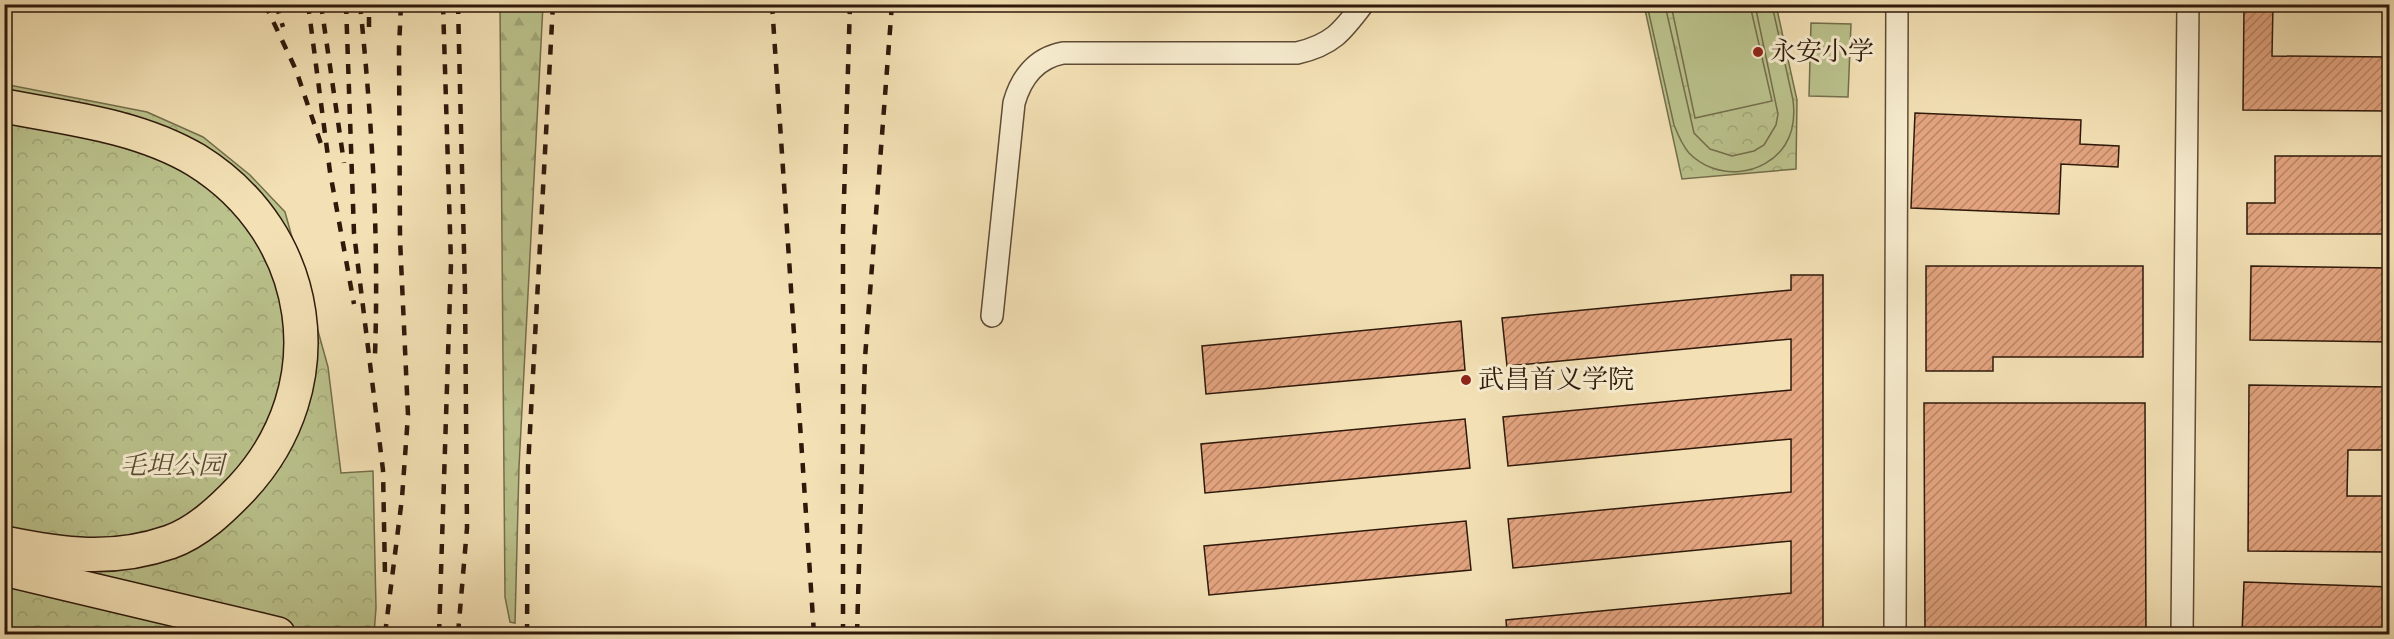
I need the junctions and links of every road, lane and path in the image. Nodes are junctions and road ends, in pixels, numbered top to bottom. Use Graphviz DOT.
graph roads {
  1 [pos="1363,4"];
  2 [pos="1897,4"];
  3 [pos="2188,4"];
  4 [pos="4,106"];
  5 [pos="992,316"];
  6 [pos="4,543"];
  7 [pos="4,569"];
  8 [pos="279,634"];
  9 [pos="1895,634"];
  10 [pos="2182,634"];
  1 -- 5 [label="street"];
  2 -- 9 [label="street"];
  3 -- 10 [label="street"];
  4 -- 6 [label="highway"];
  7 -- 8 [label="highway"];
}
